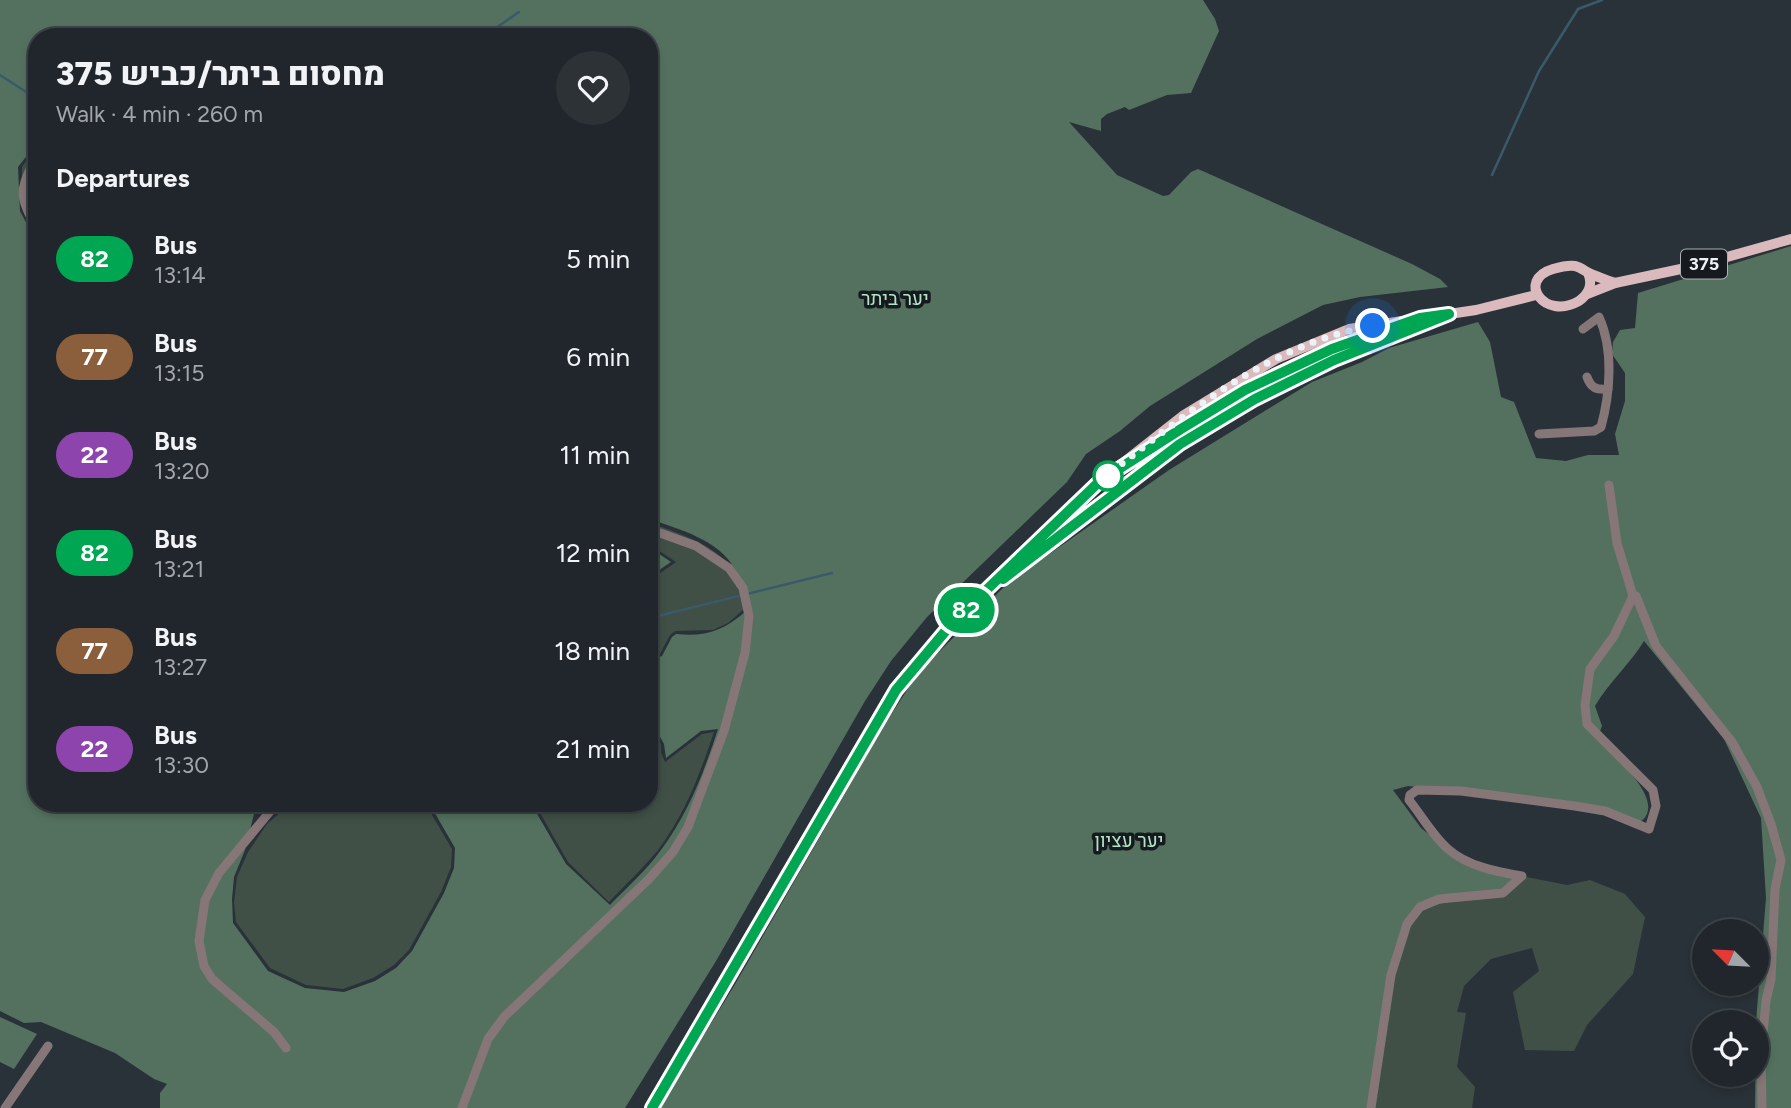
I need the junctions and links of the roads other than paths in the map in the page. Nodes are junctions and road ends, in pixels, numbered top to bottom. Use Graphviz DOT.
graph roads {
  1 [pos="28,172"];
  2 [pos="28,212"];
  3 [pos="1791,239"];
  4 [pos="1588,273"];
  5 [pos="1615,283"];
  6 [pos="1587,294"];
  7 [pos="1536,295"];
  8 [pos="1449,314"];
  9 [pos="1583,329"];
  10 [pos="1587,377"];
  11 [pos="1608,389"];
  12 [pos="1539,434"];
  13 [pos="1609,485"];
  14 [pos="658,532"];
  15 [pos="981,596"];
  16 [pos="1633,596"];
  17 [pos="270,812"];
  18 [pos="1781,859"];
  19 [pos="1791,863"];
  20 [pos="48,1046"];
  21 [pos="286,1048"];
  22 [pos="5,1108"];
  23 [pos="462,1108"];
  24 [pos="652,1108"];
  25 [pos="1371,1108"];
  26 [pos="1762,1108"];
  1 -- 2 [label="street"];
  3 -- 5 [label="main road, 375"];
  4 -- 5 [label="main road"];
  4 -- 6 [label="main road"];
  4 -- 7 [label="main road"];
  5 -- 6 [label="main road, 375"];
  6 -- 7 [label="main road, 375"];
  7 -- 8 [label="main road"];
  8 -- 15 [label="main road"];
  8 -- 15 [label="main road"];
  9 -- 11 [label="street"];
  10 -- 11 [label="street"];
  11 -- 12 [label="street"];
  13 -- 16 [label="street"];
  14 -- 23 [label="street"];
  15 -- 24 [label="main road"];
  16 -- 18 [label="street"];
  16 -- 25 [label="street"];
  17 -- 21 [label="street"];
  18 -- 19 [label="street"];
  18 -- 26 [label="street"];
  20 -- 22 [label="street"];
}
